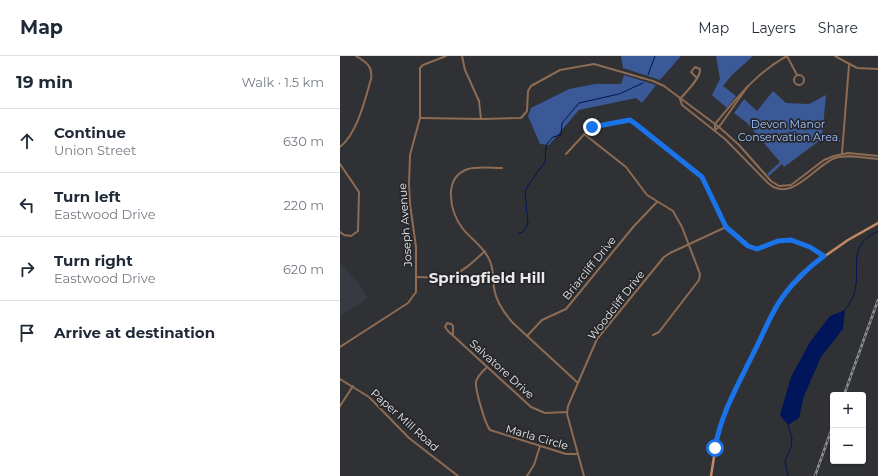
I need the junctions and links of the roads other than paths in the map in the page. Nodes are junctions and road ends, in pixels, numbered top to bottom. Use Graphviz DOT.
graph roads {
  1 [pos="356,56"];
  2 [pos="446,56"];
  3 [pos="462,56"];
  4 [pos="787,56"];
  5 [pos="835,56"];
  6 [pos="849,65"];
  7 [pos="878,69"];
  8 [pos="797,75"];
  9 [pos="697,78"];
  10 [pos="750,84"];
  11 [pos="680,99"];
  12 [pos="420,118"];
  13 [pos="481,119"];
  14 [pos="715,124"];
  15 [pos="719,128"];
  16 [pos="714,130"];
  17 [pos="584,134"];
  18 [pos="340,147"];
  19 [pos="566,154"];
  20 [pos="842,155"];
  21 [pos="878,157"];
  22 [pos="340,164"];
  23 [pos="502,168"];
  24 [pos="657,202"];
  25 [pos="878,223"];
  26 [pos="726,227"];
  27 [pos="340,232"];
  28 [pos="688,245"];
  29 [pos="485,251"];
  30 [pos="824,256"];
  31 [pos="416,277"];
  32 [pos="453,335"];
  33 [pos="653,335"];
  34 [pos="527,336"];
  35 [pos="340,347"];
  36 [pos="487,367"];
  37 [pos="340,379"];
  38 [pos="579,383"];
  39 [pos="353,386"];
  40 [pos="340,406"];
  41 [pos="567,412"];
  42 [pos="540,446"];
  43 [pos="578,454"];
  44 [pos="458,476"];
  45 [pos="527,476"];
  46 [pos="584,476"];
  47 [pos="710,476"];
  1 -- 18 [label="street"];
  2 -- 12 [label="street, Joseph Avenue"];
  3 -- 13 [label="street"];
  4 -- 8 [label="street"];
  4 -- 10 [label="street"];
  5 -- 6 [label="street"];
  6 -- 7 [label="street"];
  6 -- 20 [label="street"];
  8 -- 8 [label="street"];
  9 -- 9 [label="street"];
  9 -- 11 [label="street"];
  10 -- 14 [label="street"];
  10 -- 15 [label="street"];
  11 -- 13 [label="street"];
  11 -- 14 [label="street"];
  11 -- 16 [label="street"];
  12 -- 13 [label="street"];
  12 -- 31 [label="street, Joseph Avenue"];
  14 -- 15 [label="street"];
  14 -- 16 [label="street"];
  15 -- 16 [label="street"];
  15 -- 20 [label="street"];
  16 -- 20 [label="street"];
  17 -- 19 [label="street"];
  17 -- 24 [label="street"];
  17 -- 26 [label="street"];
  20 -- 21 [label="street"];
  22 -- 27 [label="street"];
  23 -- 29 [label="street"];
  24 -- 28 [label="street"];
  24 -- 34 [label="street, Briarcliff Drive"];
  25 -- 30 [label="main road"];
  26 -- 28 [label="street, Woodcliff Drive"];
  26 -- 30 [label="street"];
  28 -- 33 [label="street"];
  28 -- 38 [label="street, Woodcliff Drive"];
  29 -- 31 [label="street"];
  29 -- 34 [label="street"];
  30 -- 47 [label="main road"];
  31 -- 35 [label="street, Joseph Avenue"];
  32 -- 32 [label="street, Salvatore Drive"];
  32 -- 36 [label="street, Salvatore Drive"];
  34 -- 38 [label="street"];
  36 -- 41 [label="street, Salvatore Drive"];
  36 -- 42 [label="street, Marla Circle"];
  37 -- 39 [label="street, Paper Mill Road"];
  38 -- 41 [label="street, Woodcliff Drive"];
  39 -- 40 [label="street"];
  39 -- 44 [label="street, Paper Mill Road"];
  41 -- 43 [label="street"];
  42 -- 43 [label="street, Marla Circle"];
  42 -- 45 [label="street"];
  43 -- 46 [label="street"];
}
